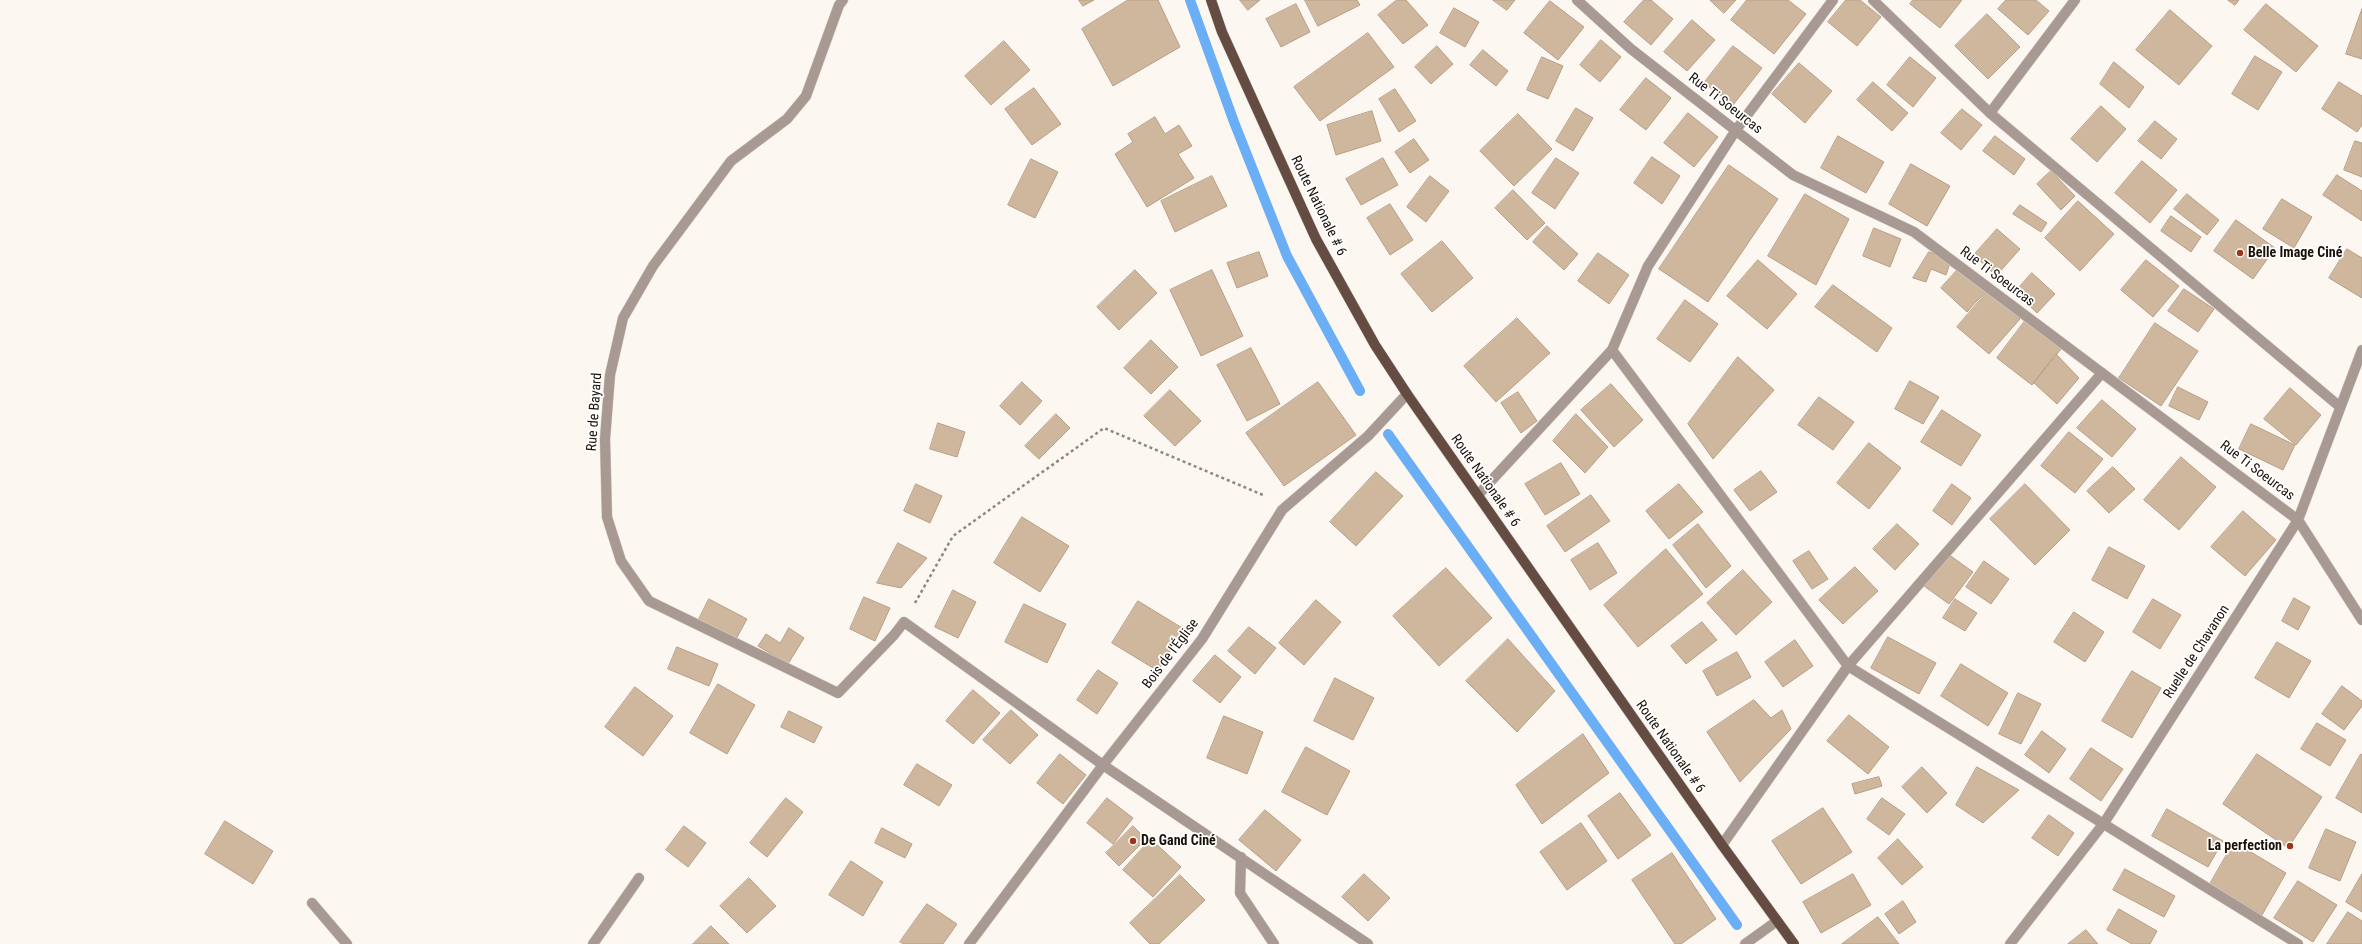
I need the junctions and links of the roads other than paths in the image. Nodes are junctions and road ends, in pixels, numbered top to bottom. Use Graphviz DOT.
graph roads {
  1 [pos="843,0"];
  2 [pos="1211,0"];
  3 [pos="1577,0"];
  4 [pos="1833,0"];
  5 [pos="1873,0"];
  6 [pos="2076,0"];
  7 [pos="1990,113"];
  8 [pos="1736,130"];
  9 [pos="1612,350"];
  10 [pos="2362,350"];
  11 [pos="2102,373"];
  12 [pos="1406,394"];
  13 [pos="2339,406"];
  14 [pos="1478,495"];
  15 [pos="2298,520"];
  16 [pos="2362,620"];
  17 [pos="1848,666"];
  18 [pos="1103,765"];
  19 [pos="2104,823"];
  20 [pos="1722,845"];
  21 [pos="1241,857"];
  22 [pos="639,878"];
  23 [pos="312,903"];
  24 [pos="1777,920"];
  25 [pos="348,944"];
  26 [pos="593,944"];
  27 [pos="969,944"];
  28 [pos="1274,944"];
  29 [pos="1368,944"];
  30 [pos="1745,944"];
  31 [pos="1794,944"];
  32 [pos="2010,944"];
  33 [pos="2298,944"];
  1 -- 18 [label="street, Rue de Bayard"];
  2 -- 12 [label="main road, Route Nationale # 6"];
  3 -- 8 [label="street, Rue Ti Soeurcas"];
  4 -- 8 [label="street"];
  5 -- 7 [label="street"];
  6 -- 7 [label="street"];
  7 -- 13 [label="street"];
  8 -- 9 [label="street"];
  8 -- 11 [label="street, Rue Ti Soeurcas"];
  9 -- 14 [label="street"];
  9 -- 17 [label="street"];
  10 -- 13 [label="street, Ruelle de Chavanon"];
  11 -- 15 [label="street, Rue Ti Soeurcas"];
  11 -- 17 [label="street"];
  12 -- 14 [label="main road, Route Nationale # 6"];
  12 -- 18 [label="street, Bois de l'Église"];
  13 -- 15 [label="street, Ruelle de Chavanon"];
  14 -- 20 [label="main road, Route Nationale # 6"];
  15 -- 16 [label="street, Rue Ti Soeurcas"];
  15 -- 19 [label="street, Ruelle de Chavanon"];
  17 -- 19 [label="street"];
  17 -- 20 [label="street"];
  18 -- 21 [label="street"];
  18 -- 27 [label="street, Bois de l'Église"];
  19 -- 32 [label="street, Ruelle de Chavanon"];
  19 -- 33 [label="street"];
  20 -- 24 [label="main road, Route Nationale # 6"];
  21 -- 28 [label="street"];
  21 -- 29 [label="street"];
  22 -- 26 [label="street"];
  23 -- 25 [label="street"];
  24 -- 30 [label="street"];
  24 -- 31 [label="main road, Route Nationale # 6"];
}
